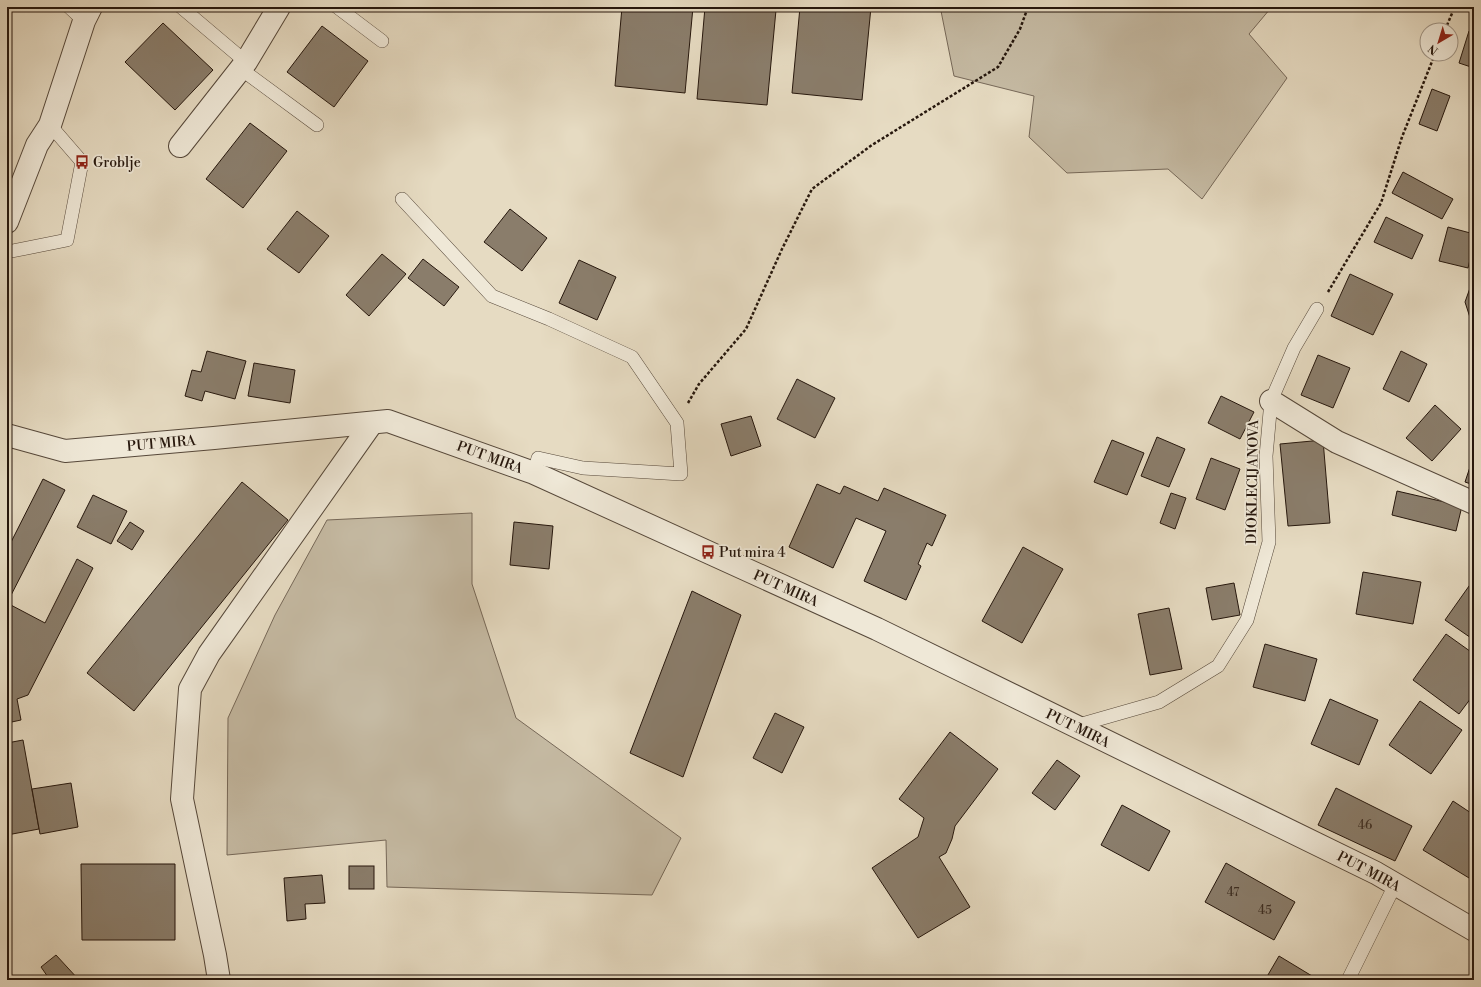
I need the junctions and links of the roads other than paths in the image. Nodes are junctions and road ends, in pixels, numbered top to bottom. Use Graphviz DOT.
graph roads {
  1 [pos="181,7"];
  2 [pos="279,7"];
  3 [pos="337,7"];
  4 [pos="81,12"];
  5 [pos="382,41"];
  6 [pos="243,65"];
  7 [pos="50,125"];
  8 [pos="317,125"];
  9 [pos="180,146"];
  10 [pos="402,199"];
  11 [pos="7,222"];
  12 [pos="7,252"];
  13 [pos="1317,310"];
  14 [pos="1271,401"];
  15 [pos="372,423"];
  16 [pos="7,435"];
  17 [pos="534,473"];
  18 [pos="1474,504"];
  19 [pos="1075,726"];
  20 [pos="1395,885"];
  21 [pos="1474,930"];
  22 [pos="219,980"];
  23 [pos="1348,980"];
  1 -- 6 [label="lane"];
  2 -- 6 [label="street"];
  3 -- 5 [label="lane"];
  4 -- 7 [label="street"];
  6 -- 8 [label="lane"];
  6 -- 9 [label="street"];
  7 -- 11 [label="street"];
  7 -- 12 [label="lane"];
  10 -- 17 [label="lane"];
  13 -- 14 [label="lane, DIOKLECIJANOVA"];
  14 -- 18 [label="street"];
  14 -- 19 [label="lane, DIOKLECIJANOVA"];
  15 -- 16 [label="street, PUT MIRA"];
  15 -- 17 [label="street, PUT MIRA"];
  15 -- 22 [label="street"];
  17 -- 19 [label="street, PUT MIRA"];
  19 -- 20 [label="street, PUT MIRA"];
  20 -- 21 [label="street, PUT MIRA"];
  20 -- 23 [label="lane"];
}
